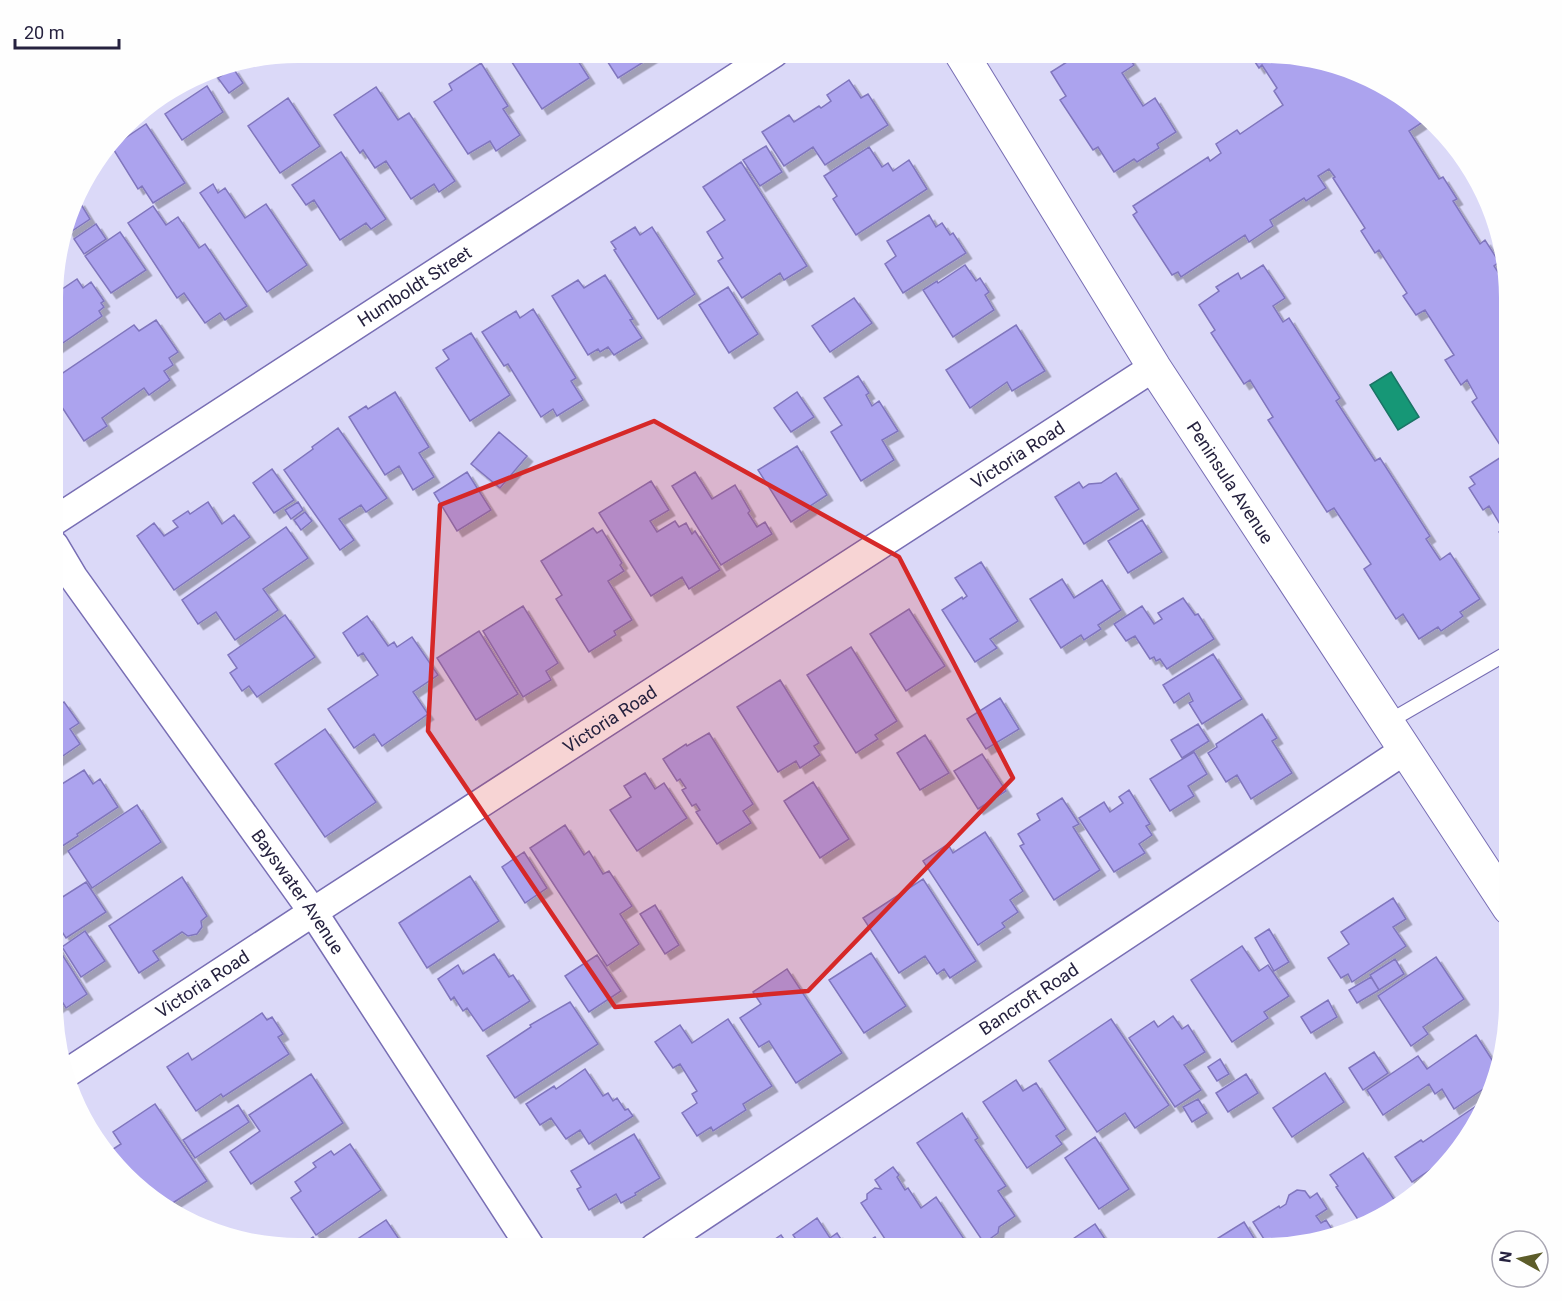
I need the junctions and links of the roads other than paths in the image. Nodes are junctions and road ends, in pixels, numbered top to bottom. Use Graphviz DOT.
graph roads {
  1 [pos="759,63"];
  2 [pos="967,63"];
  3 [pos="1155,367"];
  4 [pos="63,514"];
  5 [pos="63,560"];
  6 [pos="1499,658"];
  7 [pos="1388,722"];
  8 [pos="1405,750"];
  9 [pos="1499,893"];
  10 [pos="313,912"];
  11 [pos="73,1070"];
  12 [pos="525,1238"];
  13 [pos="669,1238"];
  1 -- 4 [label="street, Humboldt Street"];
  2 -- 3 [label="main road, Peninsula Avenue"];
  3 -- 7 [label="main road, Peninsula Avenue"];
  3 -- 10 [label="street, Victoria Road"];
  5 -- 10 [label="street, Bayswater Avenue"];
  6 -- 7 [label="lane"];
  7 -- 8 [label="main road, Peninsula Avenue"];
  8 -- 9 [label="main road, Peninsula Avenue"];
  8 -- 13 [label="street, Bancroft Road"];
  10 -- 11 [label="street, Victoria Road"];
  10 -- 12 [label="street, Bayswater Avenue"];
}
